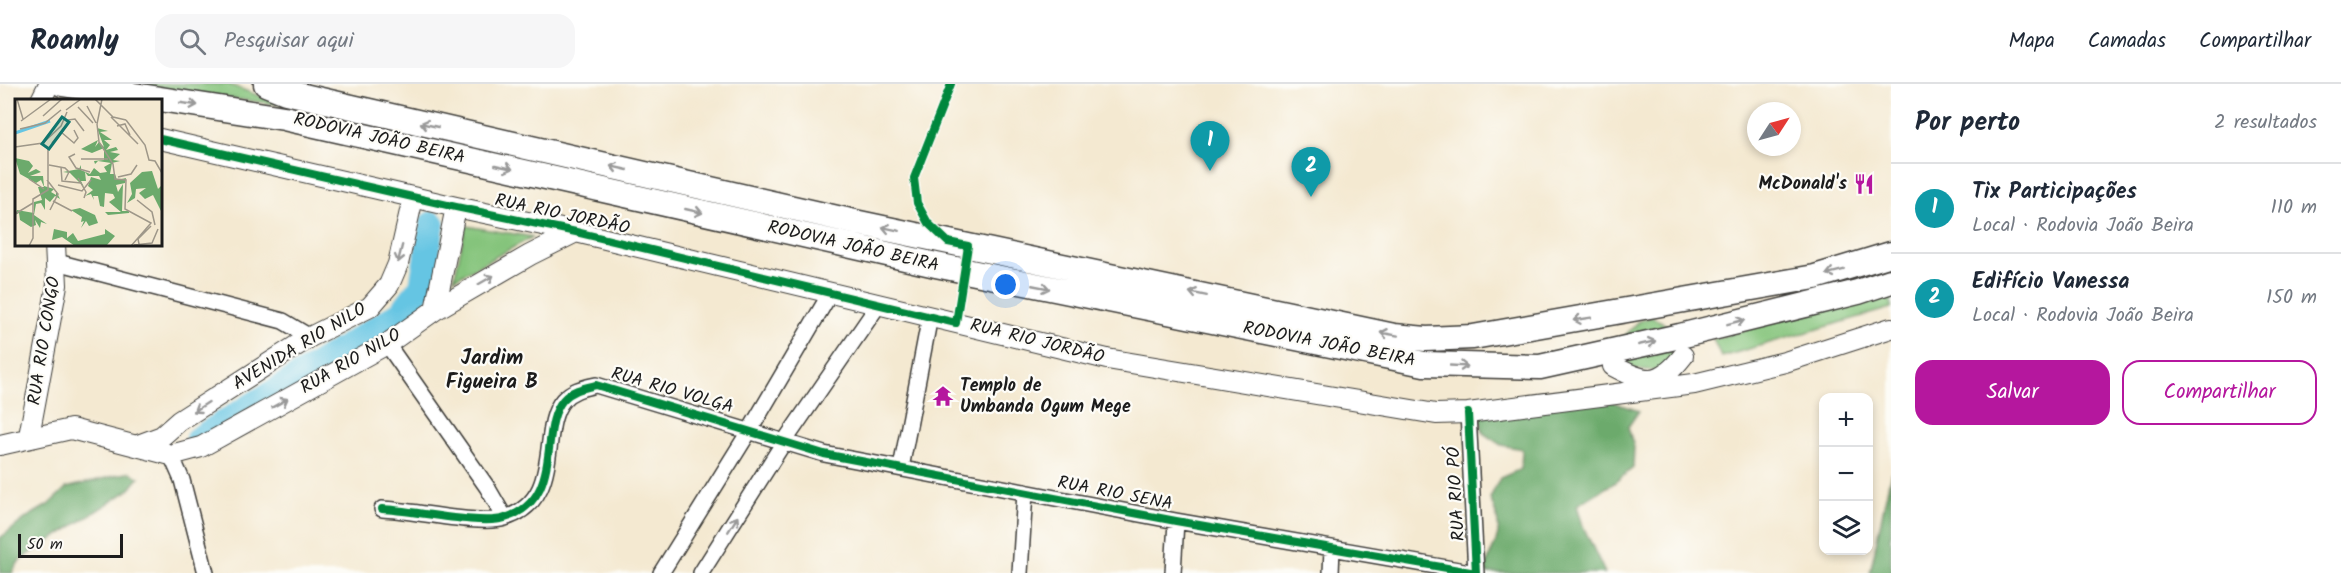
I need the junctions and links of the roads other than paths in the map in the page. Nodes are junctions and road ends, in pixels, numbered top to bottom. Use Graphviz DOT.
graph roads {
  1 [pos="48,84"];
  2 [pos="62,84"];
  3 [pos="266,84"];
  4 [pos="94,87"];
  5 [pos="41,99"];
  6 [pos="162,139"];
  7 [pos="413,198"];
  8 [pos="456,207"];
  9 [pos="576,232"];
  10 [pos="56,253"];
  11 [pos="1891,254"];
  12 [pos="1891,281"];
  13 [pos="831,292"];
  14 [pos="879,304"];
  15 [pos="1663,305"];
  16 [pos="435,310"];
  17 [pos="1620,313"];
  18 [pos="930,316"];
  19 [pos="1891,328"];
  20 [pos="310,337"];
  21 [pos="387,344"];
  22 [pos="1681,346"];
  23 [pos="1613,358"];
  24 [pos="1694,384"];
  25 [pos="1605,395"];
  26 [pos="1468,413"];
  27 [pos="750,430"];
  28 [pos="28,436"];
  29 [pos="162,436"];
  30 [pos="783,442"];
  31 [pos="0,445"];
  32 [pos="138,445"];
  33 [pos="171,455"];
  34 [pos="901,468"];
  35 [pos="1025,492"];
  36 [pos="382,509"];
  37 [pos="505,518"];
  38 [pos="1176,521"];
  39 [pos="1332,548"];
  40 [pos="206,573"];
  41 [pos="661,573"];
  42 [pos="701,573"];
  43 [pos="1020,573"];
  44 [pos="1173,573"];
  45 [pos="1331,573"];
  46 [pos="1476,573"];
  1 -- 5 [label="street"];
  2 -- 4 [label="main road, RODOVIA JOÃO BEIRA"];
  17 -- 3 [label="main road, RODOVIA JOÃO BEIRA, one-way"];
  4 -- 23 [label="main road, RODOVIA JOÃO BEIRA, one-way"];
  6 -- 7 [label="street, RUA RIO JORDÃO"];
  7 -- 8 [label="street, RUA RIO JORDÃO"];
  7 -- 20 [label="street, AVENIDA RIO NILO, one-way"];
  8 -- 9 [label="street, RUA RIO JORDÃO"];
  8 -- 16 [label="street"];
  9 -- 13 [label="street, RUA RIO JORDÃO"];
  16 -- 9 [label="street, RUA RIO NILO, one-way"];
  10 -- 20 [label="street"];
  10 -- 28 [label="street, RUA RIO CONGO"];
  11 -- 15 [label="main road, RODOVIA JOÃO BEIRA, one-way"];
  22 -- 12 [label="main road, RODOVIA JOÃO BEIRA, one-way"];
  13 -- 14 [label="street, RUA RIO JORDÃO"];
  13 -- 27 [label="street"];
  14 -- 18 [label="street, RUA RIO JORDÃO"];
  14 -- 30 [label="street"];
  15 -- 17 [label="main road, RODOVIA JOÃO BEIRA"];
  15 -- 22 [label="main road"];
  16 -- 21 [label="street, RUA RIO NILO"];
  17 -- 23 [label="main road"];
  18 -- 26 [label="street, RUA RIO JORDÃO"];
  18 -- 34 [label="street"];
  19 -- 24 [label="street, RUA RIO JORDÃO"];
  20 -- 29 [label="street, AVENIDA RIO NILO, one-way"];
  33 -- 21 [label="street, RUA RIO NILO, one-way"];
  21 -- 37 [label="street"];
  23 -- 22 [label="main road, RODOVIA JOÃO BEIRA, one-way"];
  22 -- 23 [label="street"];
  22 -- 24 [label="street"];
  23 -- 25 [label="street"];
  24 -- 25 [label="street, RUA RIO JORDÃO"];
  25 -- 26 [label="street, RUA RIO JORDÃO"];
  26 -- 46 [label="street, RUA RIO PÓ"];
  27 -- 30 [label="street, RUA RIO SENA"];
  27 -- 37 [label="street, RUA RIO VOLGA"];
  27 -- 41 [label="street"];
  28 -- 31 [label="street"];
  28 -- 32 [label="street"];
  29 -- 32 [label="street, AVENIDA RIO NILO"];
  29 -- 33 [label="street"];
  30 -- 34 [label="street, RUA RIO SENA"];
  42 -- 30 [label="street, one-way"];
  32 -- 33 [label="street"];
  33 -- 40 [label="street"];
  34 -- 35 [label="street, RUA RIO SENA"];
  35 -- 38 [label="street, RUA RIO SENA"];
  35 -- 43 [label="street"];
  36 -- 37 [label="street"];
  38 -- 39 [label="street, RUA RIO SENA"];
  38 -- 44 [label="street"];
  39 -- 45 [label="street"];
  39 -- 46 [label="street, RUA RIO SENA"];
}
